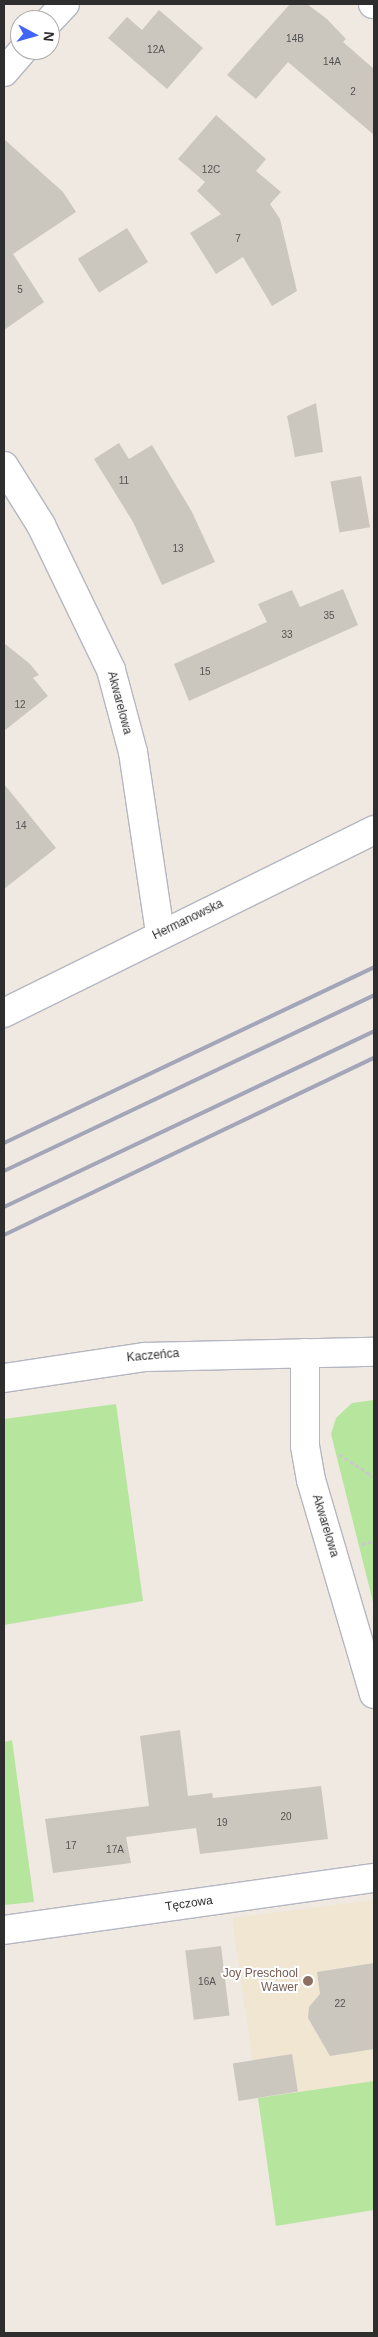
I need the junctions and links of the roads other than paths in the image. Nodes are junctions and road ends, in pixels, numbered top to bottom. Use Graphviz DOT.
graph roads {
  1 [pos="14,60"];
  2 [pos="4,72"];
  3 [pos="4,466"];
  4 [pos="374,830"];
  5 [pos="160,933"];
  6 [pos="4,1013"];
  7 [pos="374,1352"];
  8 [pos="305,1353"];
  9 [pos="4,1378"];
  10 [pos="374,1694"];
  11 [pos="374,1878"];
  12 [pos="4,1930"];
  1 -- 2 [label="street"];
  3 -- 5 [label="street, Akwarelowa"];
  4 -- 5 [label="street, Hermanowska"];
  5 -- 6 [label="street, Hermanowska"];
  7 -- 8 [label="street, Kaczeńca"];
  8 -- 9 [label="street, Kaczeńca"];
  8 -- 10 [label="street, Akwarelowa"];
  11 -- 12 [label="street, Tęczowa"];
}
